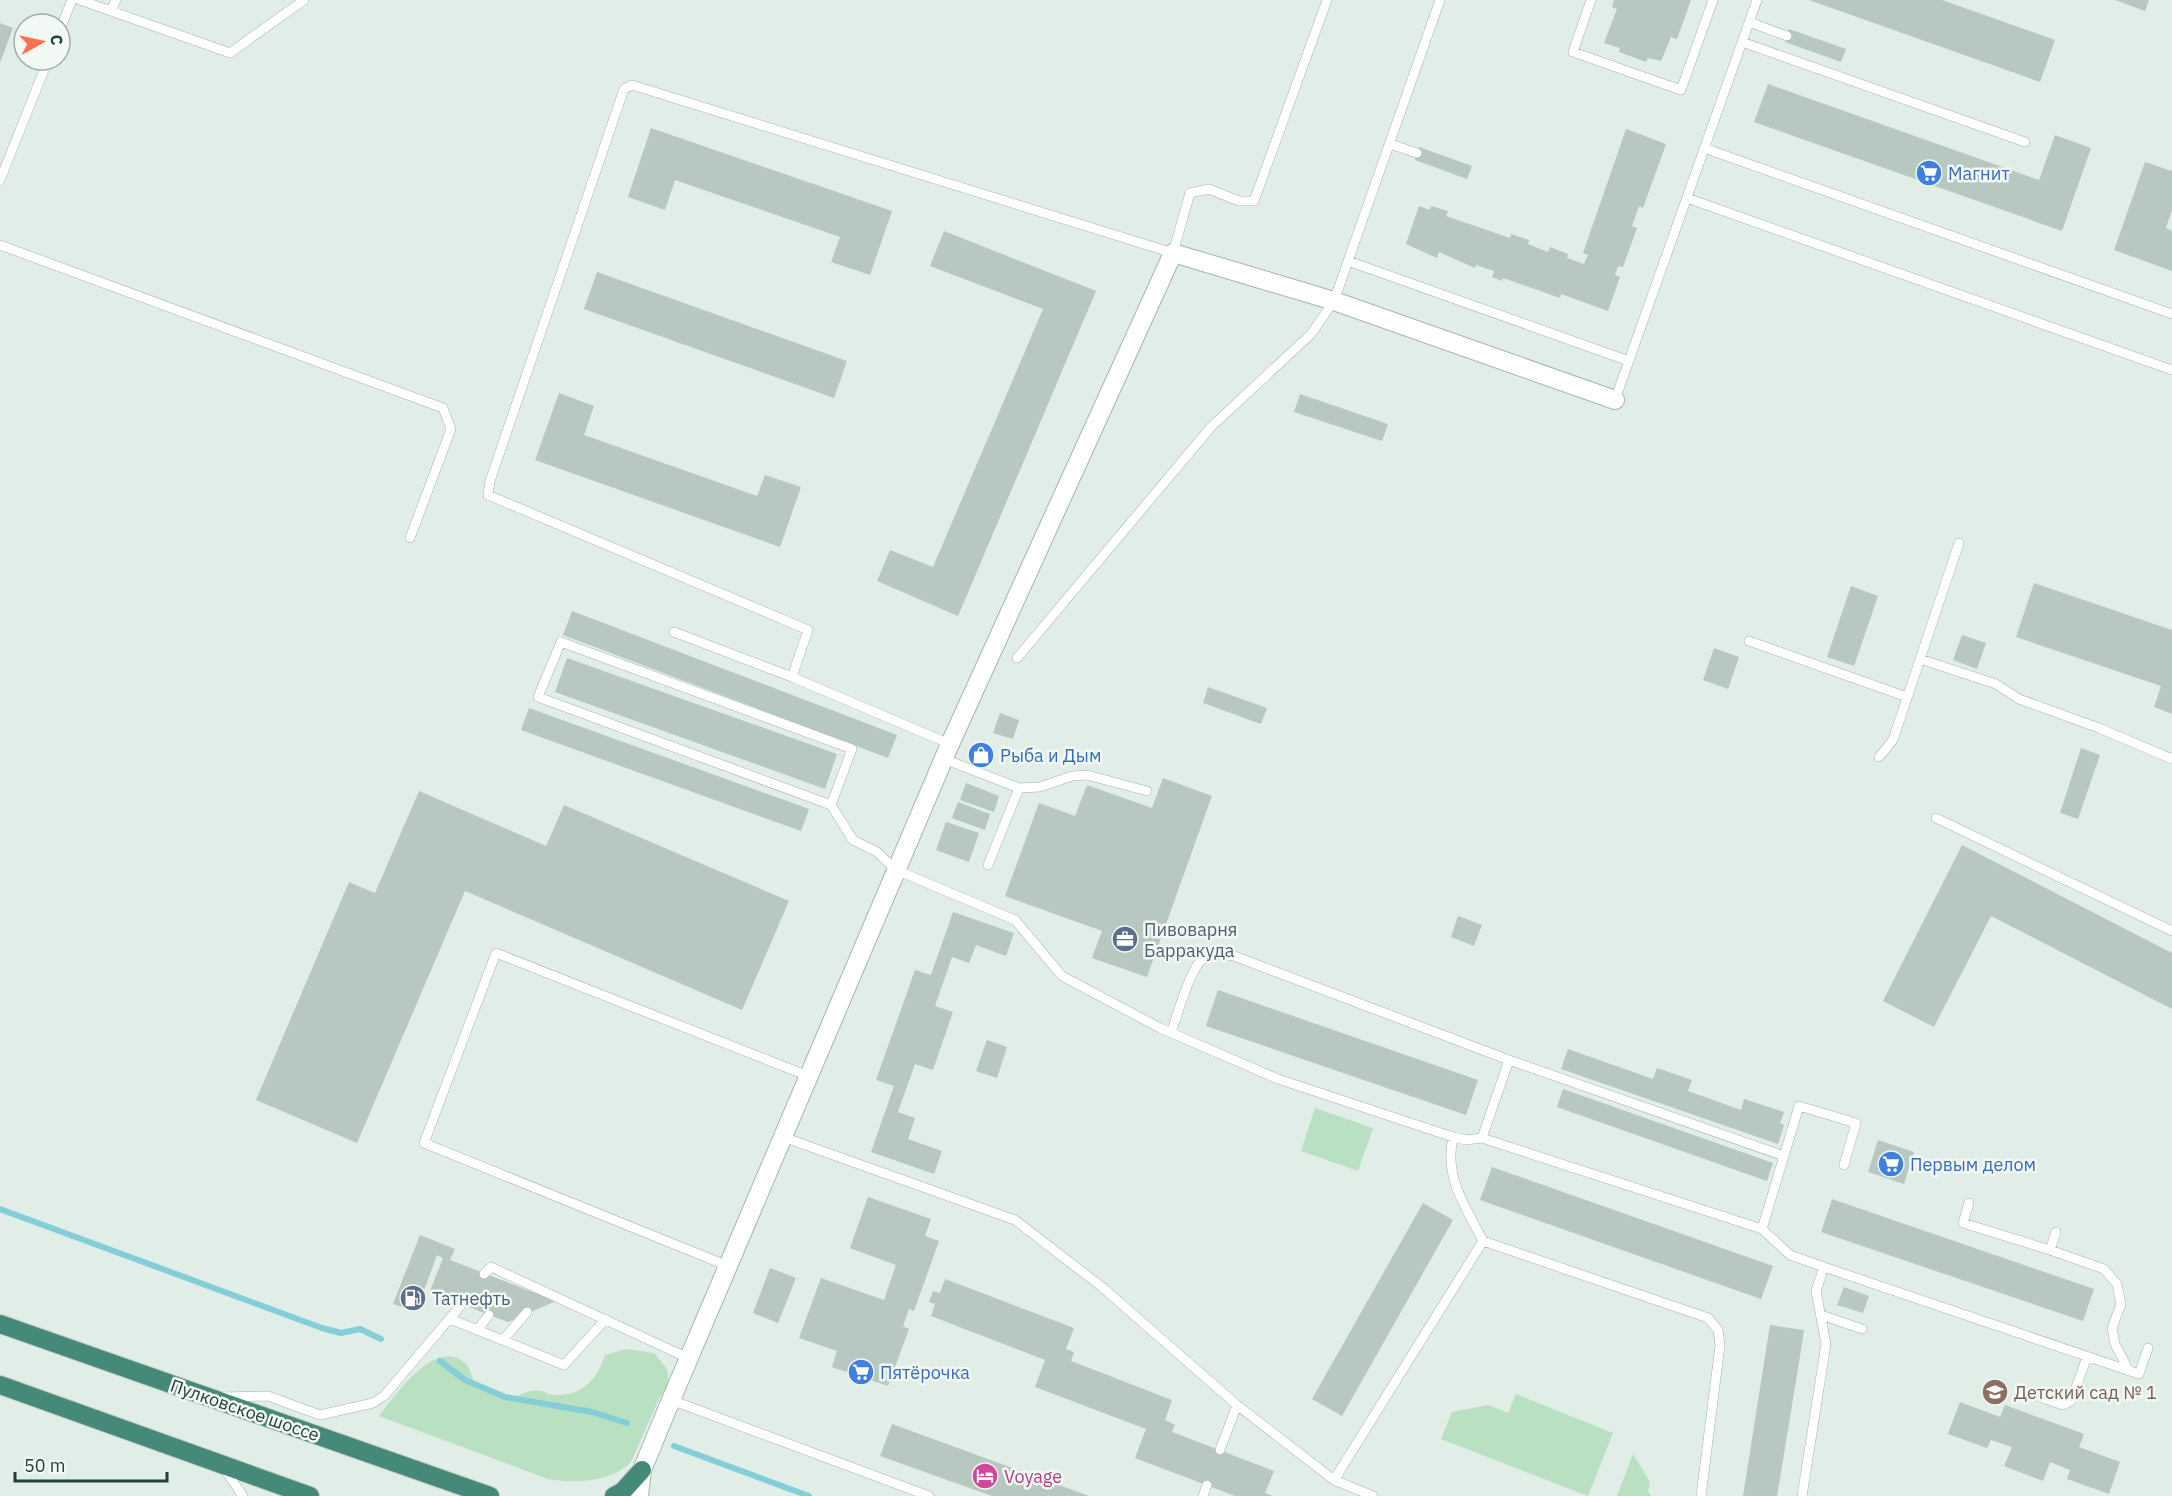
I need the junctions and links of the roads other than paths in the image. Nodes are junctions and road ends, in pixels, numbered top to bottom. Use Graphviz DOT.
graph roads {
  1 [pos="80,0"];
  2 [pos="116,0"];
  3 [pos="304,0"];
  4 [pos="1328,0"];
  5 [pos="1440,0"];
  6 [pos="1592,0"];
  7 [pos="1713,0"];
  8 [pos="1757,0"];
  9 [pos="111,11"];
  10 [pos="1749,22"];
  11 [pos="1787,36"];
  12 [pos="1742,42"];
  13 [pos="43,72"];
  14 [pos="2025,142"];
  15 [pos="1389,144"];
  16 [pos="1704,148"];
  17 [pos="1417,153"];
  18 [pos="0,180"];
  19 [pos="1687,198"];
  20 [pos="0,245"];
  21 [pos="1173,253"];
  22 [pos="1348,261"];
  23 [pos="1334,301"];
  24 [pos="2172,314"];
  25 [pos="1629,361"];
  26 [pos="2172,370"];
  27 [pos="1615,400"];
  28 [pos="410,538"];
  29 [pos="1959,543"];
  30 [pos="674,632"];
  31 [pos="1749,641"];
  32 [pos="1017,658"];
  33 [pos="1920,659"];
  34 [pos="792,677"];
  35 [pos="1907,697"];
  36 [pos="947,751"];
  37 [pos="1879,757"];
  38 [pos="2172,759"];
  39 [pos="1019,788"];
  40 [pos="1147,791"];
  41 [pos="831,805"];
  42 [pos="1936,818"];
  43 [pos="988,865"];
  44 [pos="896,870"];
  45 [pos="2172,931"];
  46 [pos="1171,1033"];
  47 [pos="1509,1060"];
  48 [pos="808,1076"];
  49 [pos="783,1137"];
  50 [pos="1453,1137"];
  51 [pos="1482,1138"];
  52 [pos="1784,1156"];
  53 [pos="1844,1165"];
  54 [pos="1969,1203"];
  55 [pos="1762,1229"];
  56 [pos="2056,1232"];
  57 [pos="1483,1241"];
  58 [pos="2050,1250"];
  59 [pos="728,1266"];
  60 [pos="1824,1267"];
  61 [pos="484,1274"];
  62 [pos="462,1304"];
  63 [pos="527,1312"];
  64 [pos="489,1315"];
  65 [pos="1821,1315"];
  66 [pos="450,1318"];
  67 [pos="606,1319"];
  68 [pos="0,1324"];
  69 [pos="478,1329"];
  70 [pos="1862,1329"];
  71 [pos="503,1340"];
  72 [pos="2148,1348"];
  73 [pos="2087,1357"];
  74 [pos="688,1358"];
  75 [pos="2128,1371"];
  76 [pos="0,1385"];
  77 [pos="2026,1392"];
  78 [pos="209,1397"];
  79 [pos="671,1400"];
  80 [pos="1237,1405"];
  81 [pos="1220,1450"];
  82 [pos="222,1465"];
  83 [pos="642,1470"];
  84 [pos="1334,1480"];
  85 [pos="1207,1485"];
  86 [pos="243,1496"];
  87 [pos="310,1496"];
  88 [pos="490,1496"];
  89 [pos="614,1496"];
  90 [pos="639,1496"];
  91 [pos="929,1496"];
  92 [pos="1203,1496"];
  93 [pos="1373,1496"];
  94 [pos="1701,1496"];
  95 [pos="1802,1496"];
  1 -- 9 [label="lane"];
  2 -- 9 [label="lane"];
  3 -- 9 [label="lane"];
  4 -- 21 [label="lane"];
  5 -- 15 [label="lane"];
  6 -- 7 [label="lane"];
  8 -- 10 [label="lane"];
  10 -- 11 [label="lane"];
  10 -- 12 [label="lane"];
  12 -- 14 [label="lane"];
  12 -- 16 [label="lane"];
  13 -- 18 [label="lane"];
  15 -- 17 [label="lane"];
  15 -- 22 [label="lane"];
  16 -- 19 [label="lane"];
  16 -- 24 [label="lane"];
  19 -- 25 [label="lane"];
  19 -- 26 [label="lane"];
  20 -- 28 [label="lane"];
  21 -- 23 [label="street"];
  21 -- 34 [label="lane"];
  21 -- 36 [label="street"];
  22 -- 23 [label="lane"];
  22 -- 25 [label="lane"];
  23 -- 27 [label="street"];
  23 -- 32 [label="lane"];
  25 -- 27 [label="lane"];
  29 -- 33 [label="lane"];
  30 -- 34 [label="lane"];
  31 -- 35 [label="lane"];
  33 -- 35 [label="lane"];
  33 -- 38 [label="lane"];
  34 -- 36 [label="lane"];
  35 -- 37 [label="lane"];
  36 -- 39 [label="lane"];
  36 -- 44 [label="street"];
  39 -- 40 [label="lane"];
  39 -- 43 [label="lane"];
  41 -- 41 [label="lane"];
  41 -- 44 [label="lane"];
  42 -- 45 [label="lane"];
  44 -- 46 [label="lane"];
  44 -- 48 [label="street"];
  46 -- 47 [label="lane"];
  46 -- 50 [label="lane"];
  47 -- 51 [label="lane"];
  47 -- 52 [label="lane"];
  48 -- 49 [label="street"];
  48 -- 59 [label="lane"];
  49 -- 59 [label="street"];
  49 -- 80 [label="lane"];
  50 -- 51 [label="lane"];
  50 -- 57 [label="lane"];
  51 -- 55 [label="lane"];
  52 -- 53 [label="lane"];
  52 -- 55 [label="lane"];
  54 -- 58 [label="lane"];
  55 -- 60 [label="lane"];
  56 -- 58 [label="lane"];
  57 -- 84 [label="lane"];
  57 -- 94 [label="lane"];
  58 -- 75 [label="lane"];
  59 -- 74 [label="street"];
  60 -- 65 [label="lane"];
  60 -- 73 [label="lane"];
  61 -- 67 [label="lane"];
  62 -- 66 [label="lane"];
  63 -- 71 [label="lane"];
  64 -- 69 [label="lane"];
  65 -- 70 [label="lane"];
  65 -- 95 [label="lane"];
  66 -- 69 [label="lane"];
  66 -- 78 [label="lane"];
  67 -- 71 [label="lane"];
  67 -- 74 [label="lane"];
  68 -- 78 [label="highway, Пулковское шоссе"];
  69 -- 71 [label="lane"];
  72 -- 75 [label="lane"];
  73 -- 75 [label="lane"];
  73 -- 77 [label="lane"];
  74 -- 79 [label="street"];
  76 -- 82 [label="highway"];
  78 -- 88 [label="highway, Пулковское шоссе"];
  79 -- 83 [label="street"];
  79 -- 91 [label="lane"];
  80 -- 81 [label="lane"];
  80 -- 84 [label="lane"];
  82 -- 86 [label="lane"];
  82 -- 87 [label="highway"];
  83 -- 89 [label="highway"];
  83 -- 90 [label="street"];
  84 -- 93 [label="lane"];
  85 -- 92 [label="lane"];
}
